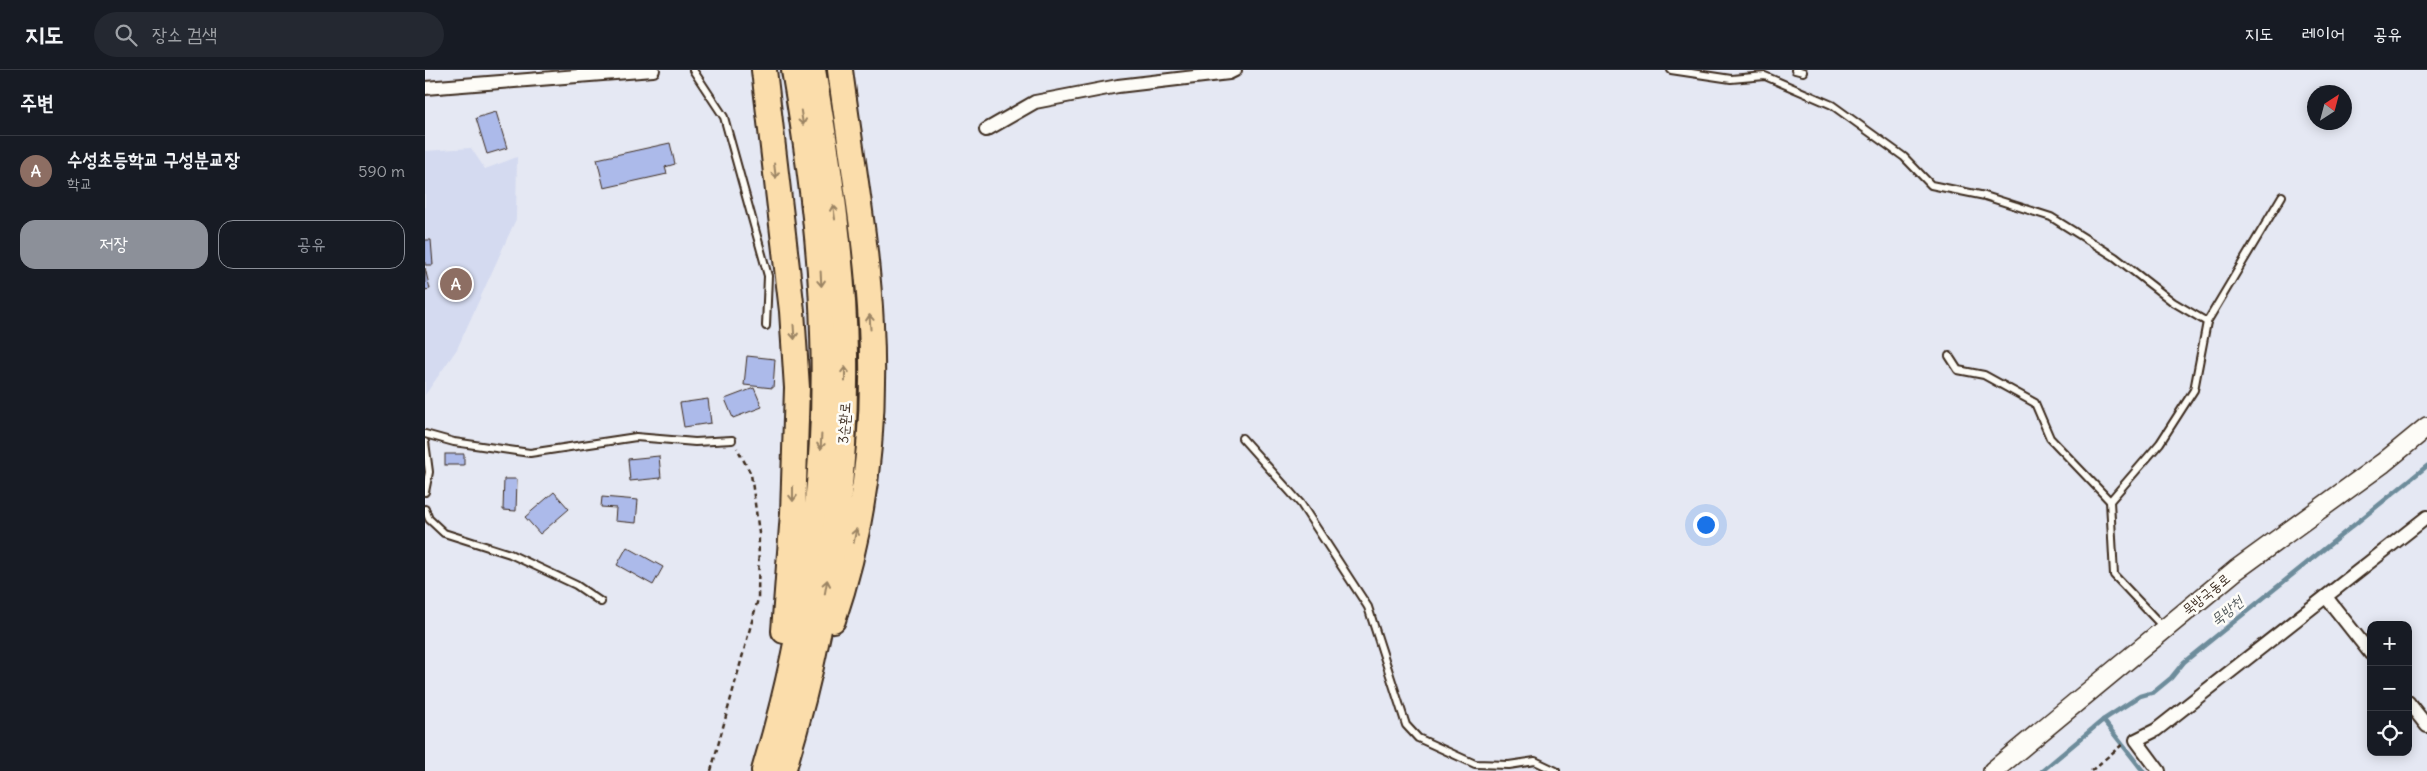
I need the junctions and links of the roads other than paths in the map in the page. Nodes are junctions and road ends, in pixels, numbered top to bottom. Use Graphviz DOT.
graph roads {
  1 [pos="653,70"];
  2 [pos="693,70"];
  3 [pos="753,70"];
  4 [pos="764,70"];
  5 [pos="794,70"];
  6 [pos="813,70"];
  7 [pos="851,70"];
  8 [pos="1235,70"];
  9 [pos="1671,70"];
  10 [pos="1795,70"];
  11 [pos="1803,72"];
  12 [pos="841,81"];
  13 [pos="425,88"];
  14 [pos="767,93"];
  15 [pos="986,130"];
  16 [pos="2282,196"];
  17 [pos="2207,322"];
  18 [pos="766,326"];
  19 [pos="1949,356"];
  20 [pos="2427,427"];
  21 [pos="425,434"];
  22 [pos="1242,438"];
  23 [pos="732,440"];
  24 [pos="425,442"];
  25 [pos="425,492"];
  26 [pos="2110,501"];
  27 [pos="425,509"];
  28 [pos="2427,518"];
  29 [pos="2326,597"];
  30 [pos="601,602"];
  31 [pos="2165,629"];
  32 [pos="2367,649"];
  33 [pos="2412,707"];
  34 [pos="2427,726"];
  35 [pos="794,732"];
  36 [pos="771,768"];
  37 [pos="1555,771"];
  38 [pos="1993,771"];
  39 [pos="2159,771"];
  1 -- 13 [label="street"];
  2 -- 18 [label="lane"];
  3 -- 14 [label="highway"];
  4 -- 14 [label="highway"];
  5 -- 36 [label="highway, 3순환로, one-way"];
  35 -- 6 [label="highway, 3순환로, one-way"];
  7 -- 12 [label="highway"];
  8 -- 15 [label="street"];
  9 -- 17 [label="lane"];
  10 -- 11 [label="lane"];
  35 -- 12 [label="highway, one-way"];
  14 -- 36 [label="highway, one-way"];
  16 -- 17 [label="lane"];
  17 -- 26 [label="lane"];
  19 -- 26 [label="lane"];
  20 -- 31 [label="street, 묵방국동로"];
  21 -- 23 [label="lane"];
  22 -- 37 [label="lane"];
  24 -- 25 [label="lane"];
  26 -- 31 [label="lane"];
  27 -- 30 [label="lane"];
  28 -- 29 [label="street"];
  29 -- 32 [label="street"];
  29 -- 39 [label="street"];
  31 -- 38 [label="street, 묵방국동로"];
  33 -- 34 [label="street"];
  35 -- 36 [label="highway, 3순환로"];
}
